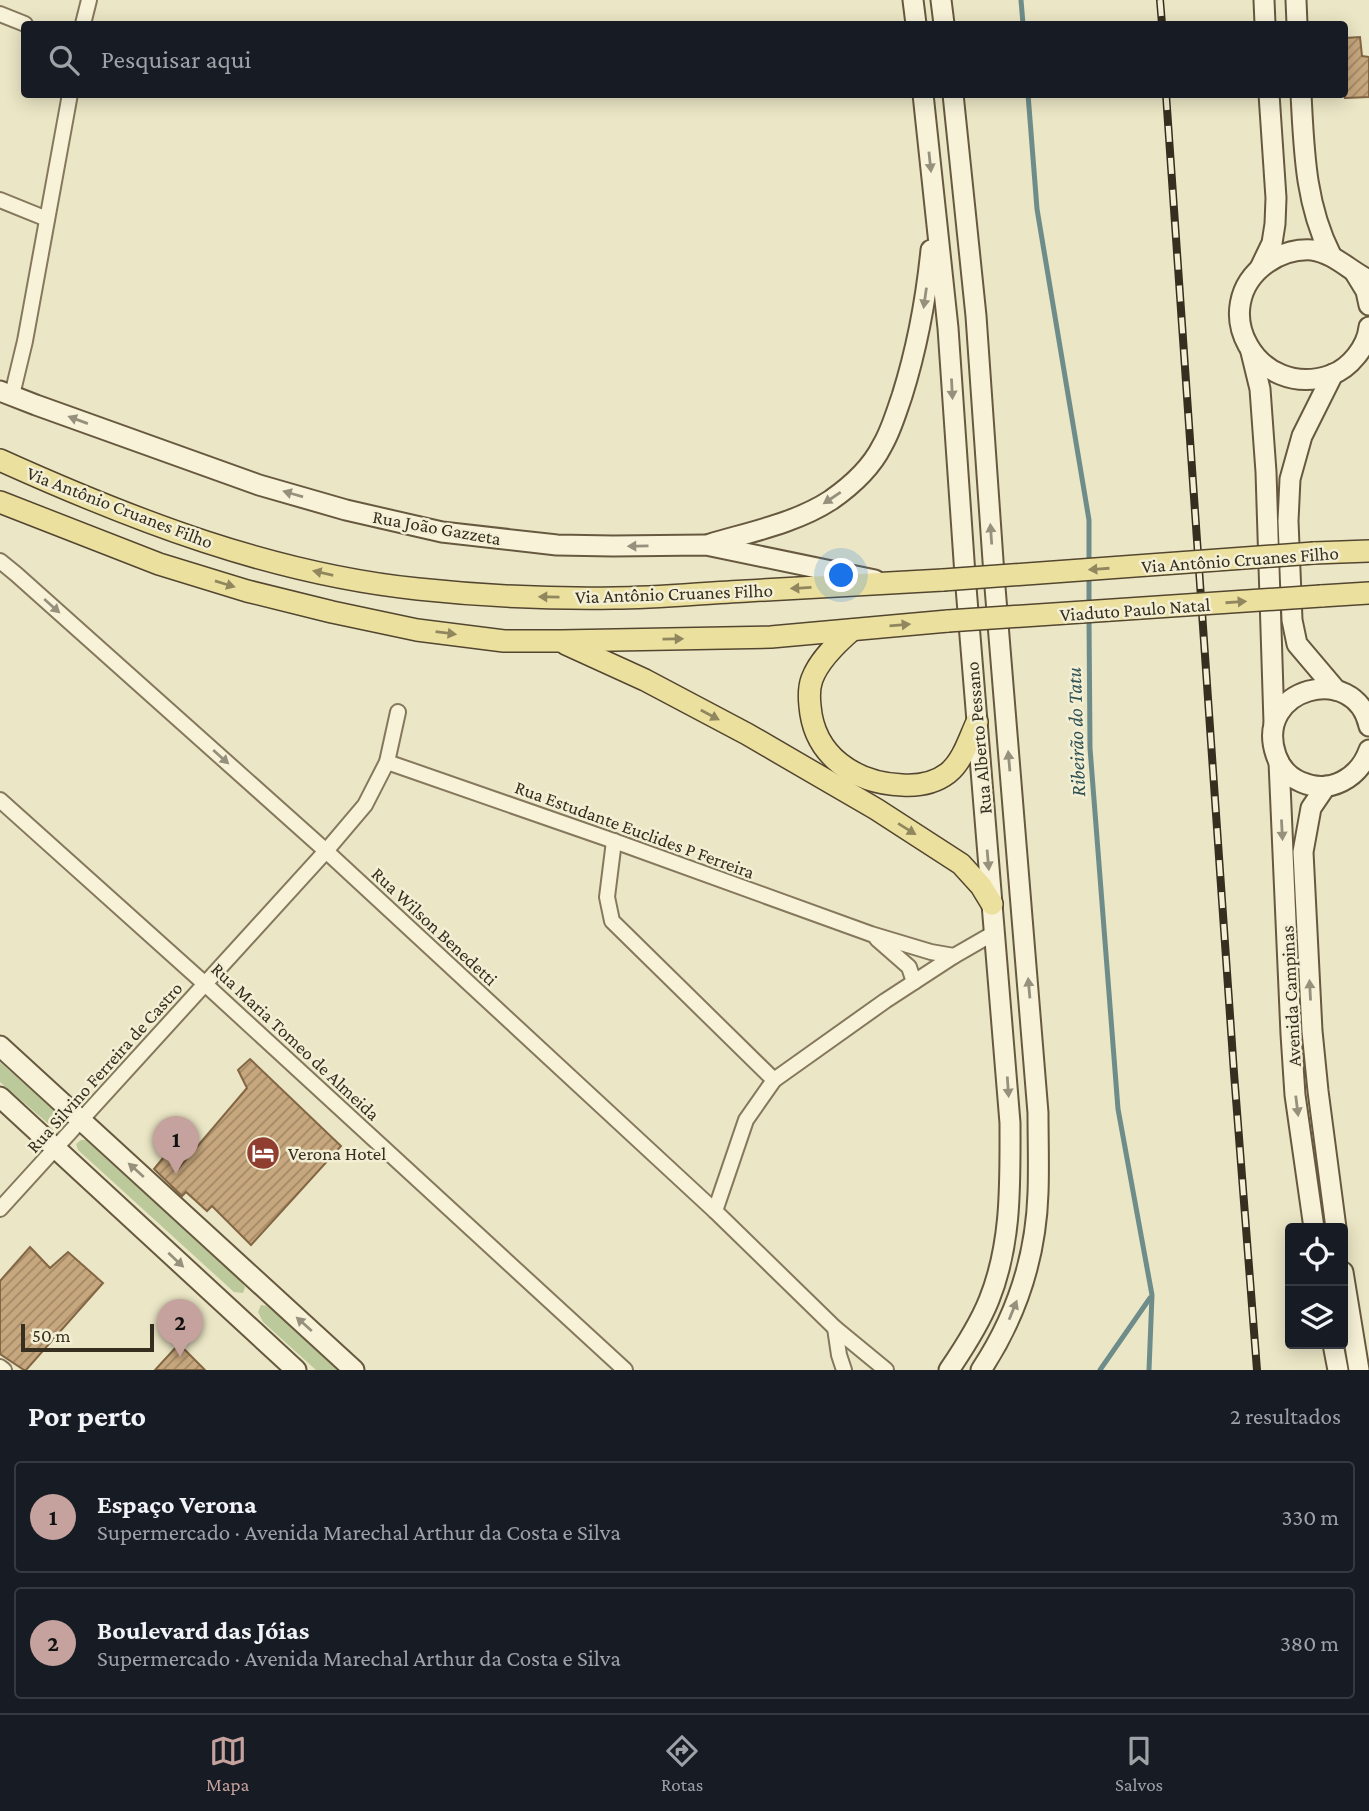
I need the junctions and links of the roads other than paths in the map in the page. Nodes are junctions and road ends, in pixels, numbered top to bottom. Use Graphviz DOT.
graph roads {
  1 [pos="89,0"];
  2 [pos="913,0"];
  3 [pos="941,0"];
  4 [pos="1264,0"];
  5 [pos="1296,0"];
  6 [pos="0,15"];
  7 [pos="84,21"];
  8 [pos="916,21"];
  9 [pos="944,21"];
  10 [pos="1265,21"];
  11 [pos="1297,21"];
  12 [pos="21,23"];
  13 [pos="68,98"];
  14 [pos="923,98"];
  15 [pos="953,98"];
  16 [pos="1269,98"];
  17 [pos="1301,98"];
  18 [pos="0,200"];
  19 [pos="934,206"];
  20 [pos="47,219"];
  21 [pos="1331,256"];
  22 [pos="1260,268"];
  23 [pos="1362,276"];
  24 [pos="1369,305"];
  25 [pos="1369,327"];
  26 [pos="1364,350"];
  27 [pos="1251,352"];
  28 [pos="1333,374"];
  29 [pos="6,393"];
  30 [pos="0,460"];
  31 [pos="0,502"];
  32 [pos="706,545"];
  33 [pos="1369,551"];
  34 [pos="0,561"];
  35 [pos="890,583"];
  36 [pos="1369,593"];
  37 [pos="948,621"];
  38 [pos="852,629"];
  39 [pos="561,642"];
  40 [pos="1336,690"];
  41 [pos="1364,705"];
  42 [pos="398,712"];
  43 [pos="977,722"];
  44 [pos="1274,723"];
  45 [pos="1369,726"];
  46 [pos="1366,760"];
  47 [pos="387,762"];
  48 [pos="1279,762"];
  49 [pos="1326,786"];
  50 [pos="0,800"];
  51 [pos="614,841"];
  52 [pos="326,851"];
  53 [pos="992,904"];
  54 [pos="995,933"];
  55 [pos="870,934"];
  56 [pos="954,956"];
  57 [pos="914,982"];
  58 [pos="205,984"];
  59 [pos="1312,1031"];
  60 [pos="1291,1034"];
  61 [pos="0,1046"];
  62 [pos="774,1080"];
  63 [pos="0,1097"];
  64 [pos="82,1120"];
  65 [pos="56,1148"];
  66 [pos="0,1209"];
  67 [pos="715,1211"];
  68 [pos="1313,1223"];
  69 [pos="1335,1223"];
  70 [pos="1345,1286"];
  71 [pos="835,1328"];
  72 [pos="1335,1349"];
  73 [pos="296,1370"];
  74 [pos="354,1370"];
  75 [pos="625,1370"];
  76 [pos="844,1370"];
  77 [pos="886,1370"];
  78 [pos="949,1370"];
  79 [pos="981,1370"];
  80 [pos="1338,1370"];
  81 [pos="1359,1370"];
  1 -- 7 [label="street"];
  2 -- 8 [label="street"];
  3 -- 9 [label="street"];
  4 -- 10 [label="street"];
  5 -- 11 [label="street"];
  6 -- 12 [label="street"];
  13 -- 20 [label="street"];
  14 -- 19 [label="street, Rua Alberto Pessano, one-way"];
  79 -- 15 [label="street, Rua Alberto Pessano, one-way"];
  16 -- 22 [label="street"];
  17 -- 21 [label="street"];
  18 -- 20 [label="street"];
  19 -- 32 [label="street, one-way"];
  19 -- 43 [label="street, Rua Alberto Pessano, one-way"];
  20 -- 29 [label="street"];
  21 -- 22 [label="street"];
  21 -- 23 [label="street"];
  22 -- 27 [label="street"];
  23 -- 24 [label="street"];
  25 -- 26 [label="street"];
  26 -- 28 [label="street"];
  27 -- 28 [label="street"];
  27 -- 44 [label="street"];
  28 -- 40 [label="street"];
  32 -- 29 [label="street, Rua João Gazzeta, one-way"];
  35 -- 30 [label="main road, Via Antônio Cruanes Filho, one-way"];
  31 -- 39 [label="main road, Via Antônio Cruanes Filho, one-way"];
  32 -- 35 [label="street, Rua João Gazzeta"];
  33 -- 35 [label="main road, Via Antônio Cruanes Filho, one-way, bridge"];
  34 -- 52 [label="street, Rua Wilson Benedetti, one-way"];
  37 -- 36 [label="main road, Viaduto Paulo Natal, one-way, bridge"];
  38 -- 37 [label="main road, Via Antônio Cruanes Filho, one-way"];
  39 -- 38 [label="main road, Via Antônio Cruanes Filho, one-way"];
  38 -- 43 [label="main road"];
  39 -- 53 [label="main road, one-way"];
  40 -- 41 [label="street"];
  40 -- 44 [label="street"];
  41 -- 45 [label="street"];
  42 -- 47 [label="street, Rua Silvino Ferreira de Castro"];
  43 -- 53 [label="street, Rua Alberto Pessano, one-way"];
  44 -- 48 [label="street, Avenida Campinas"];
  46 -- 49 [label="street"];
  47 -- 51 [label="street, Rua Estudante Euclides P Ferreira"];
  47 -- 52 [label="street, Rua Silvino Ferreira de Castro"];
  48 -- 49 [label="street"];
  48 -- 60 [label="street, Avenida Campinas, one-way"];
  59 -- 49 [label="street, Avenida Campinas, one-way"];
  50 -- 58 [label="street, Rua Maria Tomeo de Almeida"];
  51 -- 55 [label="street, Rua Estudante Euclides P Ferreira"];
  51 -- 62 [label="street"];
  52 -- 58 [label="street, Rua Silvino Ferreira de Castro"];
  52 -- 67 [label="street, Rua Wilson Benedetti"];
  53 -- 54 [label="street, Rua Alberto Pessano"];
  54 -- 56 [label="street"];
  54 -- 78 [label="street, Rua Alberto Pessano, one-way"];
  55 -- 56 [label="street, Rua Estudante Euclides P Ferreira"];
  55 -- 57 [label="street, Rua Estudante Euclides P Ferreira"];
  56 -- 57 [label="street"];
  57 -- 62 [label="street"];
  58 -- 64 [label="street, Rua Silvino Ferreira de Castro"];
  58 -- 75 [label="street, Rua Maria Tomeo de Almeida"];
  59 -- 60 [label="street"];
  59 -- 69 [label="street, Avenida Campinas"];
  60 -- 68 [label="street, Avenida Campinas, one-way"];
  61 -- 64 [label="street"];
  62 -- 67 [label="street"];
  63 -- 65 [label="street"];
  64 -- 65 [label="street, Rua Silvino Ferreira de Castro"];
  74 -- 64 [label="street, one-way"];
  65 -- 66 [label="street, Rua Silvino Ferreira de Castro"];
  65 -- 73 [label="street, one-way"];
  67 -- 71 [label="street, Rua Wilson Benedetti"];
  70 -- 81 [label="street"];
  71 -- 76 [label="street"];
  71 -- 77 [label="street, Rua Wilson Benedetti"];
  72 -- 80 [label="street"];
}
